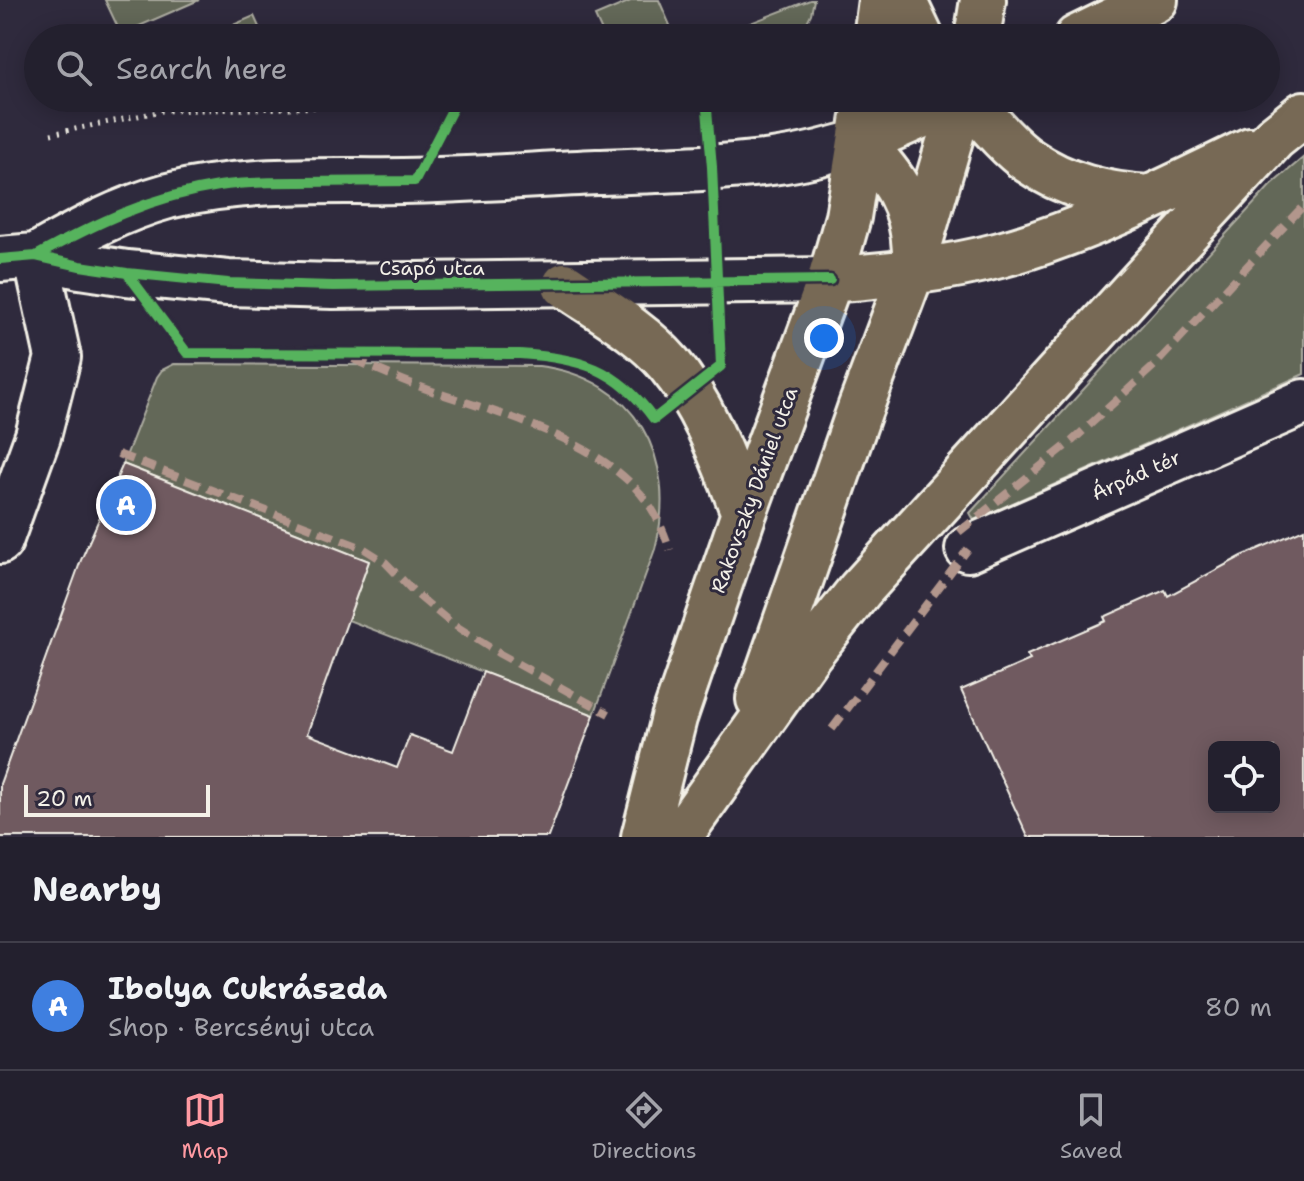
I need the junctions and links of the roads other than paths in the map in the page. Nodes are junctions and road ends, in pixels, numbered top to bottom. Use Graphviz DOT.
graph roads {
  1 [pos="881,0"];
  2 [pos="903,0"];
  3 [pos="983,0"];
  4 [pos="1155,0"];
  5 [pos="878,24"];
  6 [pos="914,24"];
  7 [pos="979,24"];
  8 [pos="1106,24"];
  9 [pos="865,112"];
  10 [pos="928,112"];
  11 [pos="961,112"];
  12 [pos="978,112"];
  13 [pos="1289,126"];
  14 [pos="861,142"];
  15 [pos="1150,198"];
  16 [pos="18,258"];
  17 [pos="911,273"];
  18 [pos="830,280"];
  19 [pos="565,285"];
  20 [pos="1304,402"];
  21 [pos="744,513"];
  22 [pos="0,541"];
  23 [pos="968,549"];
  24 [pos="743,747"];
  25 [pos="644,837"];
  26 [pos="679,837"];
  1 -- 5 [label="main road"];
  2 -- 6 [label="main road"];
  3 -- 7 [label="main road"];
  4 -- 8 [label="main road"];
  9 -- 14 [label="main road, Rakovszky Dániel utca"];
  10 -- 14 [label="main road"];
  11 -- 17 [label="main road"];
  12 -- 15 [label="main road"];
  13 -- 15 [label="main road"];
  13 -- 24 [label="main road"];
  14 -- 16 [label="street"];
  14 -- 17 [label="main road"];
  14 -- 18 [label="main road, Rakovszky Dániel utca"];
  15 -- 17 [label="main road"];
  16 -- 19 [label="street, Csapó utca"];
  16 -- 22 [label="street"];
  17 -- 18 [label="main road"];
  17 -- 24 [label="main road"];
  18 -- 19 [label="street, Csapó utca"];
  18 -- 21 [label="main road, Rakovszky Dániel utca"];
  19 -- 21 [label="main road"];
  20 -- 23 [label="street, Árpád tér"];
  21 -- 25 [label="main road, Rakovszky Dániel utca"];
  24 -- 26 [label="main road"];
}
